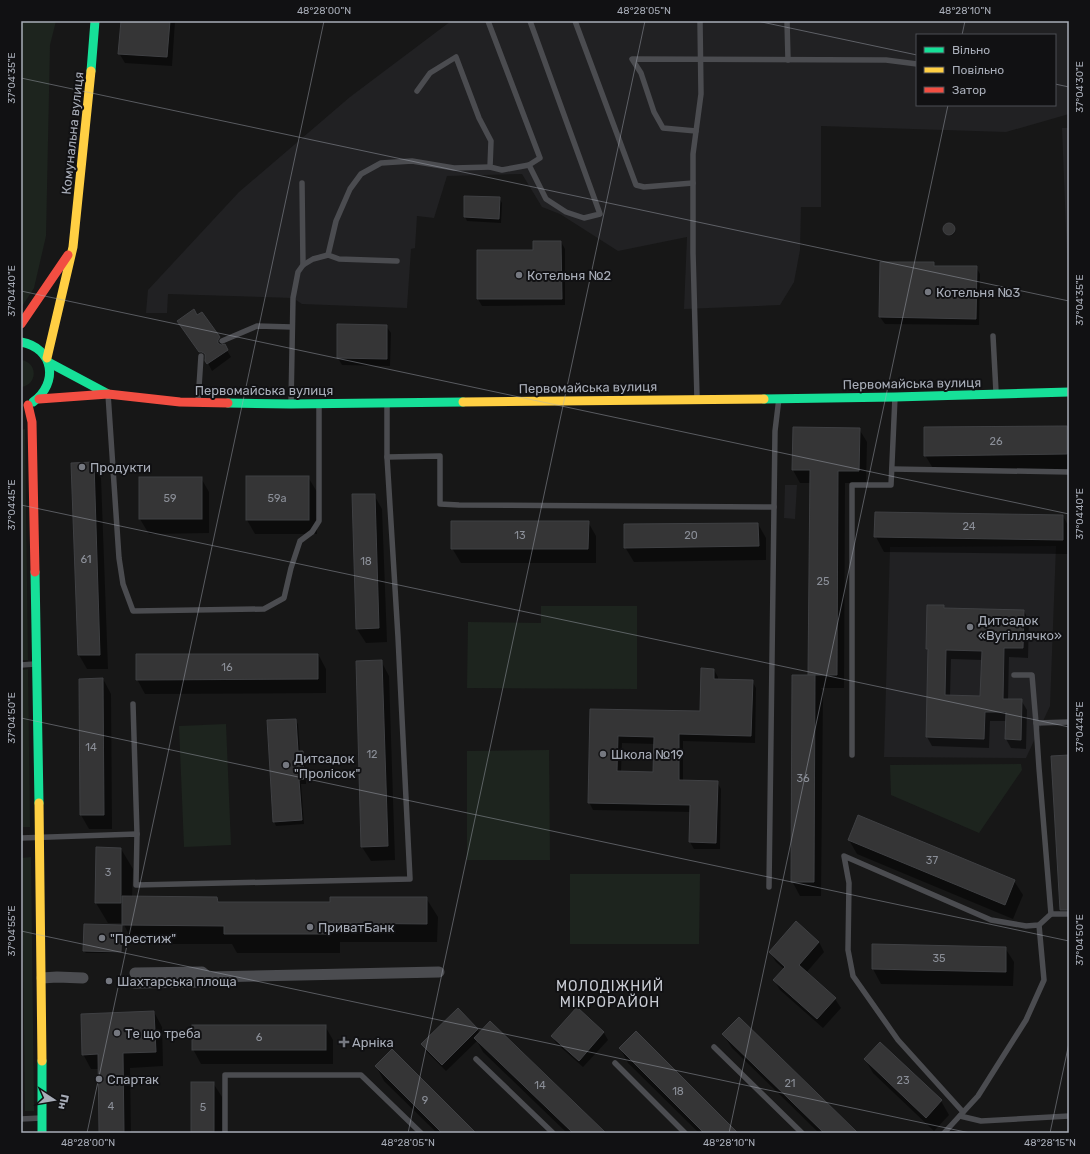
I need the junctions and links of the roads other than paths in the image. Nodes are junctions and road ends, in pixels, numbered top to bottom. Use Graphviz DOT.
graph roads {
  1 [pos="95,21"];
  2 [pos="488,21"];
  3 [pos="530,21"];
  4 [pos="576,21"];
  5 [pos="700,21"];
  6 [pos="787,21"];
  7 [pos="700,59"];
  8 [pos="788,60"];
  9 [pos="916,64"];
  10 [pos="417,91"];
  11 [pos="696,132"];
  12 [pos="529,165"];
  13 [pos="490,167"];
  14 [pos="302,183"];
  15 [pos="693,183"];
  16 [pos="73,247"];
  17 [pos="328,255"];
  18 [pos="397,261"];
  19 [pos="303,265"];
  20 [pos="21,324"];
  21 [pos="292,327"];
  22 [pos="993,336"];
  23 [pos="222,341"];
  24 [pos="21,342"];
  25 [pos="201,356"];
  26 [pos="47,360"];
  27 [pos="1069,392"];
  28 [pos="108,394"];
  29 [pos="996,395"];
  30 [pos="895,397"];
  31 [pos="697,398"];
  32 [pos="779,398"];
  33 [pos="39,399"];
  34 [pos="198,402"];
  35 [pos="319,403"];
  36 [pos="387,403"];
  37 [pos="291,404"];
  38 [pos="25,405"];
  39 [pos="387,457"];
  40 [pos="892,469"];
  41 [pos="1069,472"];
  42 [pos="774,507"];
  43 [pos="36,664"];
  44 [pos="21,665"];
  45 [pos="1014,675"];
  46 [pos="133,704"];
  47 [pos="1069,722"];
  48 [pos="1036,723"];
  49 [pos="852,755"];
  50 [pos="137,834"];
  51 [pos="21,838"];
  52 [pos="38,838"];
  53 [pos="769,887"];
  54 [pos="1051,914"];
  55 [pos="1069,914"];
  56 [pos="1039,925"];
  57 [pos="439,972"];
  58 [pos="42,978"];
  59 [pos="83,978"];
  60 [pos="135,978"];
  61 [pos="714,1047"];
  62 [pos="476,1060"];
  63 [pos="615,1063"];
  64 [pos="962,1114"];
  65 [pos="1069,1116"];
  66 [pos="21,1118"];
  67 [pos="42,1118"];
  68 [pos="42,1133"];
  69 [pos="225,1133"];
  70 [pos="421,1133"];
  71 [pos="552,1133"];
  72 [pos="685,1133"];
  73 [pos="802,1133"];
  74 [pos="944,1133"];
  1 -- 16 [label="main road, Комунальна вулиця"];
  2 -- 12 [label="lane"];
  3 -- 12 [label="lane"];
  4 -- 15 [label="lane"];
  5 -- 7 [label="lane"];
  6 -- 8 [label="lane"];
  7 -- 8 [label="lane"];
  7 -- 11 [label="lane"];
  7 -- 11 [label="lane"];
  8 -- 9 [label="lane"];
  10 -- 13 [label="lane"];
  11 -- 15 [label="lane"];
  12 -- 13 [label="lane"];
  13 -- 17 [label="lane"];
  14 -- 19 [label="lane"];
  15 -- 31 [label="lane"];
  16 -- 20 [label="main road, Комунальна вулиця"];
  16 -- 26 [label="main road, Комунальна вулиця"];
  17 -- 18 [label="lane"];
  17 -- 19 [label="lane"];
  19 -- 21 [label="lane"];
  21 -- 23 [label="lane"];
  21 -- 37 [label="lane"];
  22 -- 29 [label="lane"];
  24 -- 26 [label="main road, Первомайська вулиця"];
  25 -- 34 [label="lane"];
  26 -- 28 [label="main road, Первомайська вулиця"];
  26 -- 33 [label="main road, Комунальна вулиця"];
  27 -- 29 [label="main road, Первомайська вулиця"];
  28 -- 33 [label="main road, Первомайська вулиця"];
  28 -- 34 [label="main road, Первомайська вулиця"];
  28 -- 35 [label="lane"];
  29 -- 30 [label="main road, Первомайська вулиця"];
  30 -- 32 [label="main road, Первомайська вулиця"];
  30 -- 40 [label="lane"];
  31 -- 32 [label="main road, Первомайська вулиця"];
  31 -- 36 [label="main road, Первомайська вулиця"];
  32 -- 42 [label="lane"];
  33 -- 38 [label="main road"];
  34 -- 37 [label="main road, Первомайська вулиця"];
  35 -- 36 [label="main road, Первомайська вулиця"];
  35 -- 37 [label="main road, Первомайська вулиця"];
  36 -- 39 [label="lane"];
  38 -- 43 [label="main road"];
  39 -- 42 [label="lane"];
  39 -- 50 [label="lane"];
  40 -- 41 [label="lane"];
  40 -- 49 [label="lane"];
  42 -- 53 [label="lane"];
  43 -- 44 [label="lane"];
  43 -- 52 [label="main road"];
  45 -- 48 [label="lane"];
  46 -- 50 [label="lane"];
  47 -- 48 [label="lane"];
  48 -- 54 [label="lane"];
  50 -- 52 [label="lane"];
  51 -- 52 [label="lane"];
  52 -- 58 [label="main road"];
  54 -- 55 [label="lane"];
  54 -- 56 [label="lane"];
  56 -- 64 [label="lane"];
  56 -- 64 [label="lane"];
  57 -- 60 [label="street"];
  58 -- 59 [label="street"];
  58 -- 67 [label="main road"];
  61 -- 73 [label="lane"];
  62 -- 71 [label="lane"];
  63 -- 72 [label="lane"];
  64 -- 65 [label="lane"];
  64 -- 74 [label="lane"];
  66 -- 67 [label="lane"];
  67 -- 68 [label="main road"];
  69 -- 70 [label="lane"];
}
